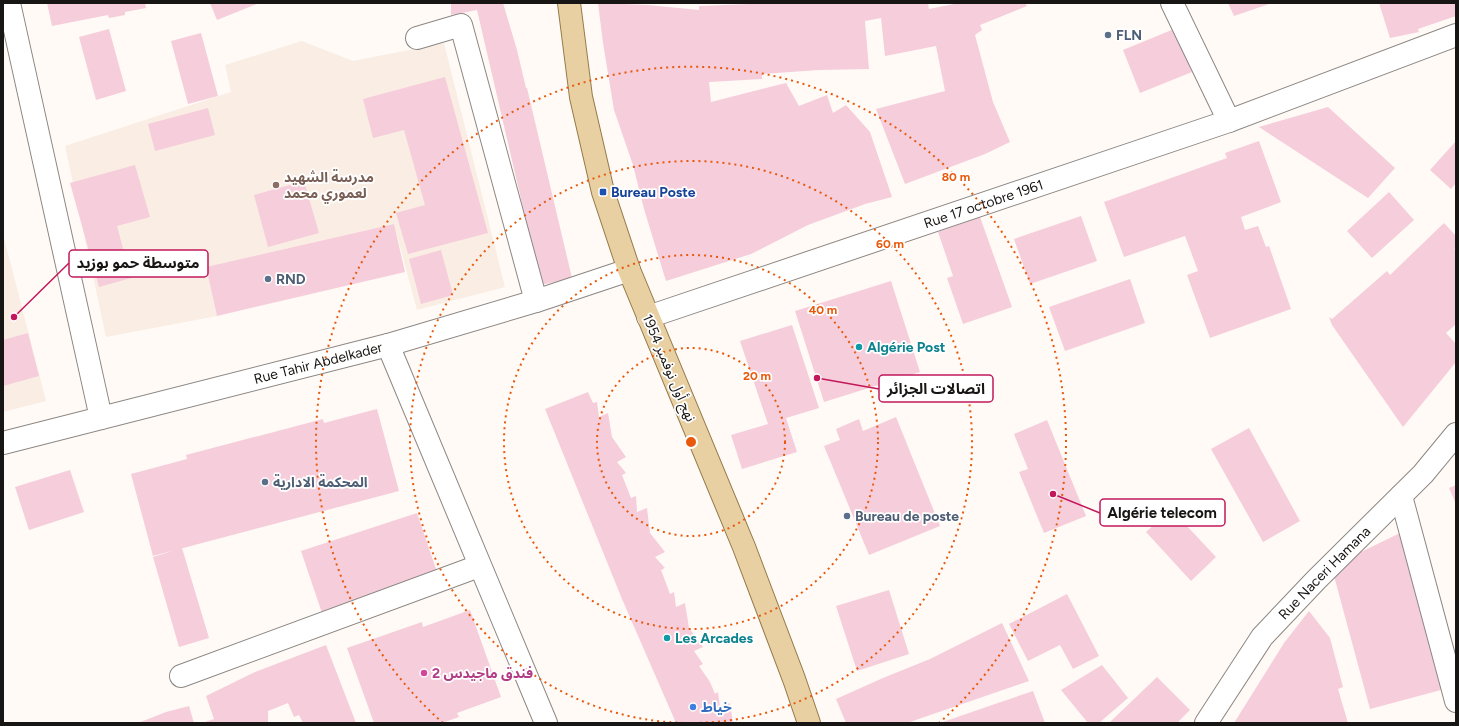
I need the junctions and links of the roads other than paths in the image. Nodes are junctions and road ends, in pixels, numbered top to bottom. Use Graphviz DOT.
graph roads {
  1 [pos="9,3"];
  2 [pos="568,3"];
  3 [pos="1172,3"];
  4 [pos="1456,35"];
  5 [pos="417,38"];
  6 [pos="1229,121"];
  7 [pos="629,270"];
  8 [pos="536,301"];
  9 [pos="648,317"];
  10 [pos="388,345"];
  11 [pos="100,418"];
  12 [pos="1456,434"];
  13 [pos="3,442"];
  14 [pos="1401,496"];
  15 [pos="479,566"];
  16 [pos="181,676"];
  17 [pos="1456,701"];
  18 [pos="546,723"];
  19 [pos="809,723"];
  20 [pos="1206,723"];
  1 -- 11 [label="street"];
  2 -- 7 [label="main road, نهج أول نوفمبر 1954"];
  3 -- 6 [label="street"];
  4 -- 6 [label="street, Rue 17 octobre 1961"];
  5 -- 8 [label="street"];
  6 -- 9 [label="street, Rue 17 octobre 1961"];
  7 -- 8 [label="street, Rue Tahir Abdelkader"];
  7 -- 9 [label="main road, نهج أول نوفمبر 1954"];
  8 -- 10 [label="street, Rue Tahir Abdelkader"];
  9 -- 19 [label="main road, نهج أول نوفمبر 1954"];
  10 -- 11 [label="street, Rue Tahir Abdelkader"];
  10 -- 15 [label="street"];
  11 -- 13 [label="street, Rue Tahir Abdelkader"];
  12 -- 14 [label="street, Rue Naceri Hamana"];
  14 -- 17 [label="street"];
  14 -- 20 [label="street, Rue Naceri Hamana"];
  15 -- 16 [label="street"];
  15 -- 18 [label="street"];
}
